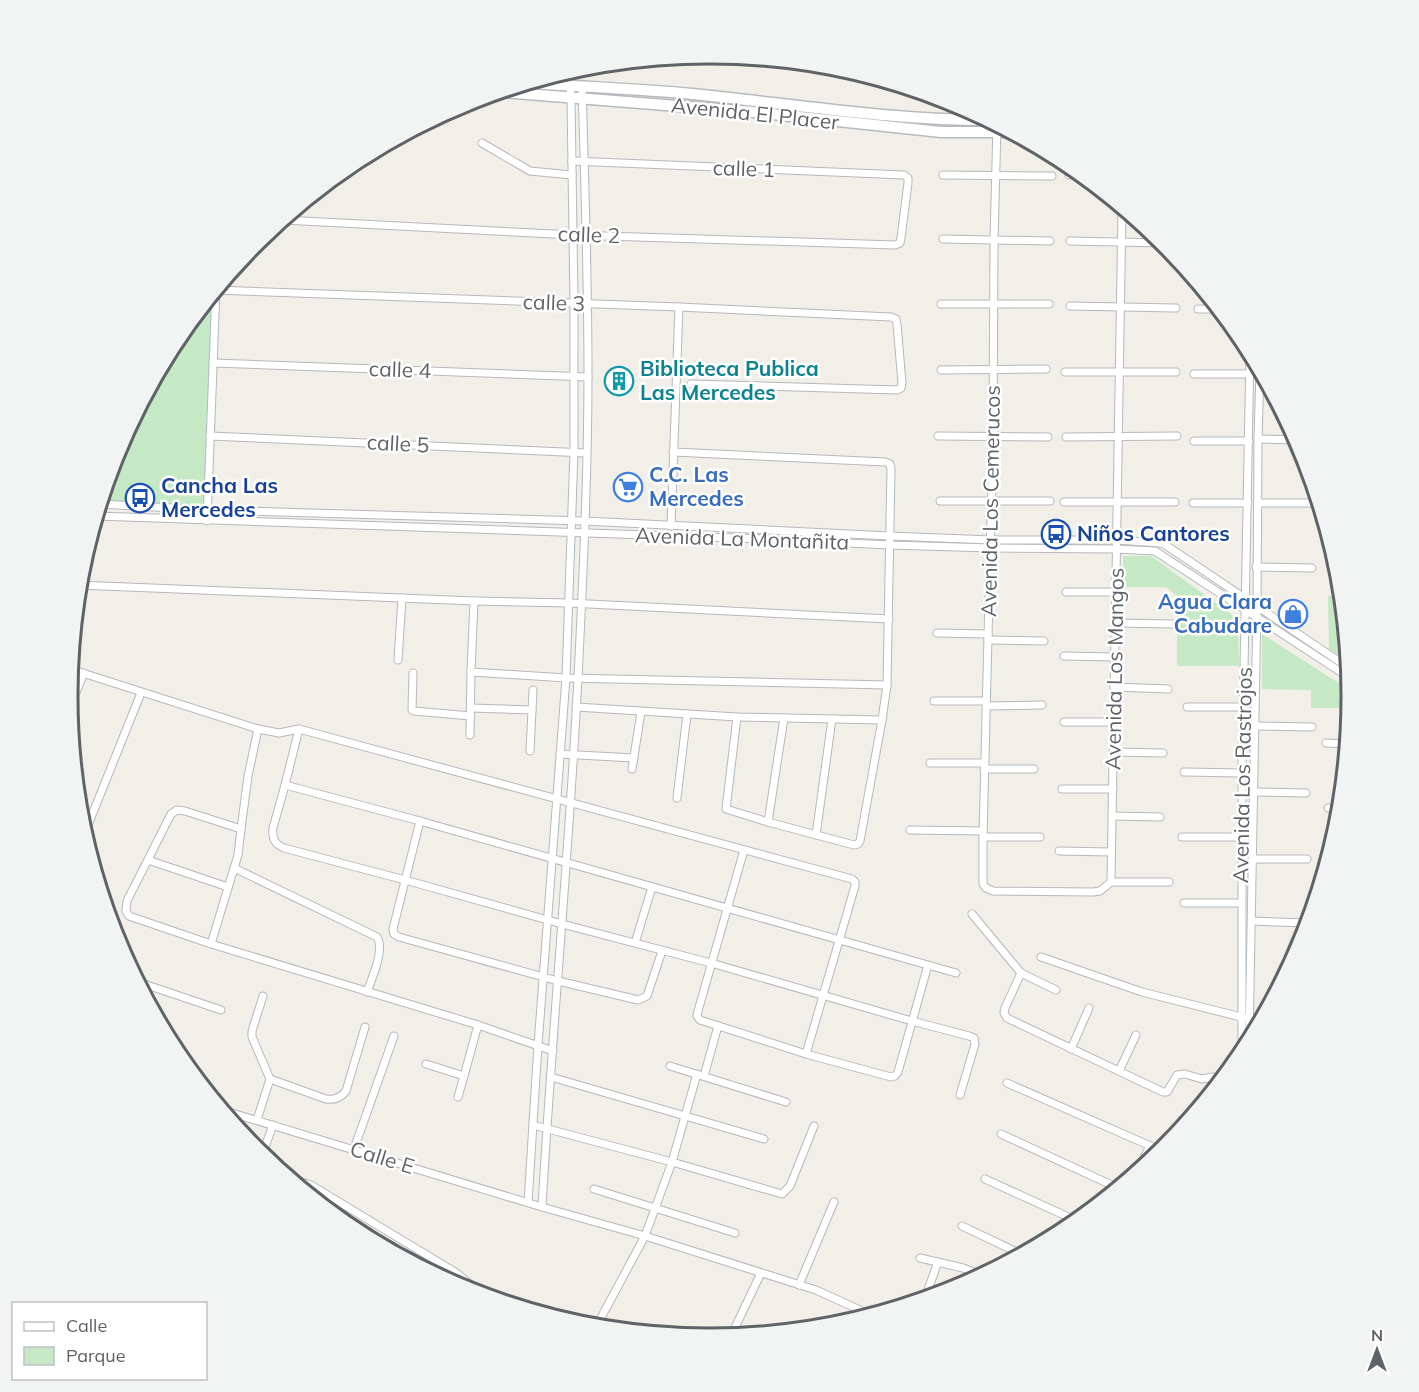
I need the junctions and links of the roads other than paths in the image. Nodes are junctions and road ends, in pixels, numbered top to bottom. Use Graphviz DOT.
graph roads {
  1 [pos="572,80"];
  2 [pos="545,86"];
  3 [pos="526,92"];
  4 [pos="576,92"];
  5 [pos="967,120"];
  6 [pos="988,130"];
  7 [pos="998,135"];
  8 [pos="482,143"];
  9 [pos="572,161"];
  10 [pos="585,162"];
  11 [pos="572,175"];
  12 [pos="943,175"];
  13 [pos="996,175"];
  14 [pos="1052,176"];
  15 [pos="1122,218"];
  16 [pos="294,221"];
  17 [pos="573,235"];
  18 [pos="586,236"];
  19 [pos="943,239"];
  20 [pos="994,240"];
  21 [pos="1070,241"];
  22 [pos="1050,242"];
  23 [pos="1121,242"];
  24 [pos="1149,243"];
  25 [pos="895,246"];
  26 [pos="226,290"];
  27 [pos="215,303"];
  28 [pos="574,304"];
  29 [pos="587,304"];
  30 [pos="941,304"];
  31 [pos="1049,304"];
  32 [pos="994,305"];
  33 [pos="1070,306"];
  34 [pos="679,307"];
  35 [pos="1120,307"];
  36 [pos="1176,308"];
  37 [pos="1198,309"];
  38 [pos="1208,309"];
  39 [pos="213,363"];
  40 [pos="994,369"];
  41 [pos="1046,369"];
  42 [pos="941,370"];
  43 [pos="1250,370"];
  44 [pos="1065,372"];
  45 [pos="1119,372"];
  46 [pos="1176,372"];
  47 [pos="1194,374"];
  48 [pos="1250,374"];
  49 [pos="574,377"];
  50 [pos="588,377"];
  51 [pos="691,384"];
  52 [pos="1260,387"];
  53 [pos="210,436"];
  54 [pos="938,436"];
  55 [pos="993,436"];
  56 [pos="1177,436"];
  57 [pos="1048,437"];
  58 [pos="1066,437"];
  59 [pos="1119,437"];
  60 [pos="1258,440"];
  61 [pos="1287,440"];
  62 [pos="1194,441"];
  63 [pos="1249,441"];
  64 [pos="574,452"];
  65 [pos="673,452"];
  66 [pos="586,453"];
  67 [pos="940,501"];
  68 [pos="992,501"];
  69 [pos="1050,501"];
  70 [pos="1064,502"];
  71 [pos="1118,502"];
  72 [pos="1175,502"];
  73 [pos="1310,502"];
  74 [pos="1193,503"];
  75 [pos="1248,503"];
  76 [pos="1257,503"];
  77 [pos="109,504"];
  78 [pos="208,510"];
  79 [pos="105,516"];
  80 [pos="207,521"];
  81 [pos="571,521"];
  82 [pos="584,522"];
  83 [pos="671,526"];
  84 [pos="570,532"];
  85 [pos="584,533"];
  86 [pos="890,536"];
  87 [pos="991,540"];
  88 [pos="1116,540"];
  89 [pos="890,545"];
  90 [pos="991,548"];
  91 [pos="1116,549"];
  92 [pos="1256,567"];
  93 [pos="1312,568"];
  94 [pos="88,585"];
  95 [pos="1066,592"];
  96 [pos="1116,592"];
  97 [pos="402,598"];
  98 [pos="1246,599"];
  99 [pos="474,601"];
  100 [pos="569,603"];
  101 [pos="581,603"];
  102 [pos="1257,606"];
  103 [pos="1246,610"];
  104 [pos="1256,617"];
  105 [pos="889,619"];
  106 [pos="1116,623"];
  107 [pos="1174,624"];
  108 [pos="937,633"];
  109 [pos="988,637"];
  110 [pos="1044,641"];
  111 [pos="1064,656"];
  112 [pos="1115,657"];
  113 [pos="398,660"];
  114 [pos="1340,662"];
  115 [pos="79,671"];
  116 [pos="471,672"];
  117 [pos="1340,672"];
  118 [pos="84,673"];
  119 [pos="413,674"];
  120 [pos="566,678"];
  121 [pos="578,678"];
  122 [pos="887,685"];
  123 [pos="78,687"];
  124 [pos="1114,687"];
  125 [pos="1168,688"];
  126 [pos="533,690"];
  127 [pos="141,693"];
  128 [pos="934,700"];
  129 [pos="986,704"];
  130 [pos="1042,705"];
  131 [pos="576,707"];
  132 [pos="1187,707"];
  133 [pos="1244,707"];
  134 [pos="532,710"];
  135 [pos="471,712"];
  136 [pos="641,712"];
  137 [pos="687,714"];
  138 [pos="737,717"];
  139 [pos="784,718"];
  140 [pos="832,719"];
  141 [pos="882,720"];
  142 [pos="1064,722"];
  143 [pos="1114,722"];
  144 [pos="1255,726"];
  145 [pos="1312,727"];
  146 [pos="258,729"];
  147 [pos="299,729"];
  148 [pos="470,735"];
  149 [pos="1326,743"];
  150 [pos="1339,744"];
  151 [pos="530,751"];
  152 [pos="1113,752"];
  153 [pos="1163,753"];
  154 [pos="560,754"];
  155 [pos="574,755"];
  156 [pos="634,758"];
  157 [pos="930,764"];
  158 [pos="985,766"];
  159 [pos="632,769"];
  160 [pos="1034,769"];
  161 [pos="1184,772"];
  162 [pos="1242,773"];
  163 [pos="285,785"];
  164 [pos="1062,789"];
  165 [pos="1113,789"];
  166 [pos="1254,792"];
  167 [pos="1306,793"];
  168 [pos="677,798"];
  169 [pos="558,799"];
  170 [pos="571,803"];
  171 [pos="1112,816"];
  172 [pos="1160,817"];
  173 [pos="90,820"];
  174 [pos="420,821"];
  175 [pos="768,822"];
  176 [pos="241,830"];
  177 [pos="910,830"];
  178 [pos="983,834"];
  179 [pos="816,835"];
  180 [pos="1040,837"];
  181 [pos="1182,837"];
  182 [pos="1242,837"];
  183 [pos="744,850"];
  184 [pos="1059,851"];
  185 [pos="1111,852"];
  186 [pos="552,858"];
  187 [pos="1307,859"];
  188 [pos="148,860"];
  189 [pos="1252,860"];
  190 [pos="567,862"];
  191 [pos="234,868"];
  192 [pos="405,880"];
  193 [pos="1111,882"];
  194 [pos="1168,882"];
  195 [pos="228,887"];
  196 [pos="652,887"];
  197 [pos="1184,903"];
  198 [pos="1241,903"];
  199 [pos="727,907"];
  200 [pos="972,914"];
  201 [pos="548,920"];
  202 [pos="1252,921"];
  203 [pos="1298,923"];
  204 [pos="562,924"];
  205 [pos="840,939"];
  206 [pos="635,943"];
  207 [pos="211,944"];
  208 [pos="662,951"];
  209 [pos="1041,957"];
  210 [pos="711,963"];
  211 [pos="928,965"];
  212 [pos="956,972"];
  213 [pos="1021,973"];
  214 [pos="543,977"];
  215 [pos="558,981"];
  216 [pos="149,986"];
  217 [pos="1056,990"];
  218 [pos="367,992"];
  219 [pos="824,995"];
  220 [pos="263,996"];
  221 [pos="1089,1008"];
  222 [pos="221,1010"];
  223 [pos="1241,1017"];
  224 [pos="1250,1019"];
  225 [pos="912,1021"];
  226 [pos="1250,1022"];
  227 [pos="478,1025"];
  228 [pos="718,1026"];
  229 [pos="365,1027"];
  230 [pos="394,1035"];
  231 [pos="1136,1035"];
  232 [pos="1242,1036"];
  233 [pos="538,1045"];
  234 [pos="1071,1049"];
  235 [pos="553,1051"];
  236 [pos="806,1054"];
  237 [pos="426,1064"];
  238 [pos="670,1066"];
  239 [pos="1119,1071"];
  240 [pos="700,1075"];
  241 [pos="464,1076"];
  242 [pos="551,1077"];
  243 [pos="1213,1077"];
  244 [pos="270,1079"];
  245 [pos="1007,1083"];
  246 [pos="960,1095"];
  247 [pos="458,1097"];
  248 [pos="786,1102"];
  249 [pos="237,1114"];
  250 [pos="686,1116"];
  251 [pos="257,1120"];
  252 [pos="273,1125"];
  253 [pos="533,1125"];
  254 [pos="814,1126"];
  255 [pos="546,1128"];
  256 [pos="1001,1134"];
  257 [pos="764,1139"];
  258 [pos="266,1145"];
  259 [pos="1150,1146"];
  260 [pos="354,1149"];
  261 [pos="1147,1151"];
  262 [pos="672,1162"];
  263 [pos="985,1179"];
  264 [pos="1110,1184"];
  265 [pos="310,1185"];
  266 [pos="594,1189"];
  267 [pos="528,1202"];
  268 [pos="834,1202"];
  269 [pos="542,1207"];
  270 [pos="655,1208"];
  271 [pos="1067,1216"];
  272 [pos="962,1226"];
  273 [pos="735,1233"];
  274 [pos="645,1236"];
  275 [pos="1012,1250"];
  276 [pos="920,1258"];
  277 [pos="938,1262"];
  278 [pos="969,1271"];
  279 [pos="761,1273"];
  280 [pos="459,1275"];
  281 [pos="799,1285"];
  282 [pos="929,1288"];
  283 [pos="859,1309"];
  284 [pos="601,1318"];
  285 [pos="735,1327"];
  1 -- 4 [label="street"];
  2 -- 4 [label="street, Avenida El Placer"];
  3 -- 4 [label="street, Avenida El Placer"];
  4 -- 5 [label="street, Avenida El Placer"];
  4 -- 6 [label="street, Avenida El Placer"];
  4 -- 9 [label="street"];
  4 -- 10 [label="street"];
  7 -- 13 [label="street, Avenida Los Cemerucos"];
  8 -- 11 [label="street"];
  9 -- 10 [label="street, calle 1"];
  9 -- 11 [label="street"];
  10 -- 18 [label="street"];
  10 -- 25 [label="street, calle 1"];
  11 -- 17 [label="street"];
  12 -- 13 [label="street"];
  13 -- 14 [label="street"];
  13 -- 20 [label="street, Avenida Los Cemerucos"];
  15 -- 23 [label="street, Avenida Los Mangos"];
  16 -- 17 [label="street, calle 2"];
  17 -- 18 [label="street, calle 2"];
  17 -- 28 [label="street"];
  18 -- 25 [label="street, calle 2"];
  18 -- 29 [label="street"];
  19 -- 20 [label="street"];
  20 -- 22 [label="street"];
  20 -- 32 [label="street, Avenida Los Cemerucos"];
  21 -- 23 [label="street"];
  23 -- 24 [label="street"];
  23 -- 35 [label="street, Avenida Los Mangos"];
  26 -- 28 [label="street, calle 3"];
  27 -- 39 [label="street"];
  28 -- 29 [label="street, calle 3"];
  28 -- 49 [label="street"];
  29 -- 34 [label="street, calle 3"];
  29 -- 50 [label="street"];
  30 -- 32 [label="street"];
  31 -- 32 [label="street"];
  32 -- 40 [label="street, Avenida Los Cemerucos"];
  33 -- 35 [label="street"];
  34 -- 51 [label="street, calle 3"];
  34 -- 65 [label="street"];
  35 -- 36 [label="street"];
  35 -- 45 [label="street, Avenida Los Mangos"];
  37 -- 38 [label="street"];
  39 -- 49 [label="street, calle 4"];
  39 -- 53 [label="street"];
  40 -- 41 [label="street"];
  40 -- 42 [label="street"];
  40 -- 55 [label="street, Avenida Los Cemerucos"];
  43 -- 48 [label="street, Avenida Los Rastrojos"];
  44 -- 45 [label="street"];
  45 -- 46 [label="street"];
  45 -- 59 [label="street, Avenida Los Mangos"];
  47 -- 48 [label="street"];
  48 -- 63 [label="street, Avenida Los Rastrojos"];
  49 -- 50 [label="street, calle 4"];
  49 -- 64 [label="street"];
  50 -- 66 [label="street"];
  52 -- 60 [label="street, Avenida Los Rastrojos"];
  53 -- 64 [label="street, calle 5"];
  53 -- 78 [label="street"];
  54 -- 55 [label="street"];
  55 -- 57 [label="street"];
  55 -- 68 [label="street, Avenida Los Cemerucos"];
  56 -- 59 [label="street"];
  58 -- 59 [label="street"];
  59 -- 71 [label="street, Avenida Los Mangos"];
  60 -- 61 [label="street"];
  60 -- 76 [label="street, Avenida Los Rastrojos"];
  62 -- 63 [label="street"];
  63 -- 75 [label="street, Avenida Los Rastrojos"];
  64 -- 66 [label="street, calle 5"];
  64 -- 81 [label="street"];
  65 -- 83 [label="street"];
  65 -- 86 [label="street"];
  66 -- 82 [label="street"];
  67 -- 68 [label="street"];
  68 -- 69 [label="street"];
  68 -- 87 [label="street, Avenida Los Cemerucos"];
  70 -- 71 [label="street"];
  71 -- 72 [label="street"];
  71 -- 88 [label="street, Avenida Los Mangos"];
  73 -- 76 [label="street"];
  74 -- 75 [label="street"];
  75 -- 98 [label="street, Avenida Los Rastrojos"];
  76 -- 92 [label="street, Avenida Los Rastrojos"];
  77 -- 78 [label="street, Avenida La Montañita"];
  78 -- 80 [label="street"];
  78 -- 81 [label="street, Avenida La Montañita"];
  79 -- 80 [label="street, Avenida La Montañita"];
  80 -- 84 [label="street, Avenida La Montañita"];
  81 -- 82 [label="street, Avenida La Montañita"];
  81 -- 84 [label="street"];
  82 -- 83 [label="street, Avenida La Montañita"];
  82 -- 85 [label="street"];
  83 -- 86 [label="street, Avenida La Montañita"];
  84 -- 85 [label="street, Avenida La Montañita"];
  84 -- 100 [label="street"];
  85 -- 89 [label="street, Avenida La Montañita"];
  85 -- 101 [label="street"];
  86 -- 87 [label="street, Avenida La Montañita"];
  86 -- 89 [label="street"];
  87 -- 88 [label="street, Avenida La Montañita"];
  87 -- 90 [label="street, Avenida Los Cemerucos"];
  88 -- 91 [label="street, Avenida Los Mangos"];
  88 -- 98 [label="street, Avenida La Montañita"];
  89 -- 90 [label="street, Avenida La Montañita"];
  89 -- 105 [label="street"];
  90 -- 91 [label="street, Avenida La Montañita"];
  90 -- 109 [label="street, Avenida Los Cemerucos"];
  91 -- 96 [label="street, Avenida Los Mangos"];
  91 -- 103 [label="street, Avenida La Montañita"];
  92 -- 93 [label="street"];
  92 -- 102 [label="street, Avenida Los Rastrojos"];
  94 -- 97 [label="street"];
  95 -- 96 [label="street"];
  96 -- 106 [label="street, Avenida Los Mangos"];
  97 -- 99 [label="street"];
  97 -- 113 [label="street"];
  98 -- 102 [label="street, Avenida La Montañita"];
  98 -- 103 [label="street, Avenida Los Rastrojos"];
  99 -- 100 [label="street"];
  99 -- 116 [label="street"];
  100 -- 101 [label="street"];
  100 -- 120 [label="street"];
  101 -- 105 [label="street"];
  101 -- 121 [label="street"];
  102 -- 104 [label="street, Avenida Los Rastrojos"];
  102 -- 114 [label="street, Avenida La Montañita"];
  103 -- 104 [label="street, Avenida La Montañita"];
  103 -- 133 [label="street, Avenida Los Rastrojos"];
  104 -- 117 [label="street, Avenida La Montañita"];
  104 -- 144 [label="street, Avenida Los Rastrojos"];
  105 -- 122 [label="street"];
  106 -- 107 [label="street"];
  106 -- 112 [label="street, Avenida Los Mangos"];
  108 -- 109 [label="street"];
  109 -- 110 [label="street"];
  109 -- 129 [label="street, Avenida Los Cemerucos"];
  111 -- 112 [label="street"];
  112 -- 124 [label="street, Avenida Los Mangos"];
  115 -- 118 [label="street"];
  116 -- 120 [label="street"];
  116 -- 135 [label="street"];
  118 -- 123 [label="street"];
  118 -- 127 [label="street"];
  119 -- 135 [label="street"];
  120 -- 121 [label="street"];
  120 -- 154 [label="street"];
  121 -- 122 [label="street"];
  121 -- 131 [label="street"];
  122 -- 141 [label="street"];
  124 -- 125 [label="street"];
  124 -- 143 [label="street, Avenida Los Mangos"];
  126 -- 134 [label="street"];
  127 -- 146 [label="street"];
  127 -- 173 [label="street"];
  128 -- 129 [label="street"];
  129 -- 130 [label="street"];
  129 -- 158 [label="street, Avenida Los Cemerucos"];
  131 -- 136 [label="street"];
  131 -- 155 [label="street"];
  132 -- 133 [label="street"];
  133 -- 162 [label="street, Avenida Los Rastrojos"];
  134 -- 135 [label="street"];
  134 -- 151 [label="street"];
  135 -- 148 [label="street"];
  136 -- 137 [label="street"];
  136 -- 156 [label="street"];
  137 -- 138 [label="street"];
  137 -- 168 [label="street"];
  138 -- 139 [label="street"];
  138 -- 175 [label="street"];
  139 -- 140 [label="street"];
  139 -- 175 [label="street"];
  140 -- 141 [label="street"];
  140 -- 179 [label="street"];
  141 -- 179 [label="street"];
  142 -- 143 [label="street"];
  143 -- 152 [label="street, Avenida Los Mangos"];
  144 -- 145 [label="street"];
  144 -- 166 [label="street, Avenida Los Rastrojos"];
  146 -- 147 [label="street"];
  146 -- 176 [label="street"];
  147 -- 163 [label="street"];
  147 -- 169 [label="street"];
  149 -- 150 [label="street"];
  152 -- 153 [label="street"];
  152 -- 165 [label="street, Avenida Los Mangos"];
  154 -- 155 [label="street"];
  154 -- 169 [label="street"];
  155 -- 156 [label="street"];
  155 -- 170 [label="street"];
  156 -- 159 [label="street"];
  157 -- 158 [label="street"];
  158 -- 160 [label="street"];
  158 -- 178 [label="street, Avenida Los Cemerucos"];
  161 -- 162 [label="street"];
  162 -- 182 [label="street, Avenida Los Rastrojos"];
  163 -- 174 [label="street"];
  163 -- 192 [label="street"];
  164 -- 165 [label="street"];
  165 -- 171 [label="street, Avenida Los Mangos"];
  166 -- 167 [label="street"];
  166 -- 189 [label="street, Avenida Los Rastrojos"];
  169 -- 170 [label="street"];
  169 -- 186 [label="street"];
  170 -- 183 [label="street"];
  170 -- 190 [label="street"];
  171 -- 172 [label="street"];
  171 -- 185 [label="street, Avenida Los Mangos"];
  174 -- 186 [label="street"];
  174 -- 192 [label="street"];
  175 -- 179 [label="street"];
  176 -- 188 [label="street"];
  176 -- 191 [label="street"];
  177 -- 178 [label="street"];
  178 -- 180 [label="street"];
  178 -- 193 [label="street, Avenida Los Cemerucos"];
  181 -- 182 [label="street"];
  182 -- 198 [label="street, Avenida Los Rastrojos"];
  183 -- 199 [label="street"];
  183 -- 205 [label="street"];
  184 -- 185 [label="street"];
  185 -- 193 [label="street, Avenida Los Mangos"];
  186 -- 190 [label="street"];
  186 -- 201 [label="street"];
  187 -- 189 [label="street"];
  188 -- 195 [label="street"];
  188 -- 207 [label="street"];
  189 -- 202 [label="street, Avenida Los Rastrojos"];
  190 -- 196 [label="street"];
  190 -- 204 [label="street"];
  191 -- 195 [label="street"];
  191 -- 218 [label="street"];
  192 -- 201 [label="street"];
  192 -- 214 [label="street"];
  193 -- 194 [label="street"];
  195 -- 207 [label="street"];
  196 -- 199 [label="street"];
  196 -- 206 [label="street"];
  197 -- 198 [label="street"];
  198 -- 223 [label="street, Avenida Los Rastrojos"];
  199 -- 205 [label="street"];
  199 -- 210 [label="street"];
  200 -- 213 [label="street"];
  201 -- 204 [label="street"];
  201 -- 214 [label="street"];
  202 -- 203 [label="street"];
  202 -- 224 [label="street, Avenida Los Rastrojos"];
  204 -- 206 [label="street"];
  204 -- 215 [label="street"];
  205 -- 211 [label="street"];
  205 -- 219 [label="street"];
  206 -- 208 [label="street"];
  207 -- 218 [label="street"];
  208 -- 210 [label="street"];
  208 -- 215 [label="street"];
  209 -- 223 [label="street"];
  210 -- 219 [label="street"];
  210 -- 228 [label="street"];
  211 -- 212 [label="street"];
  211 -- 225 [label="street"];
  213 -- 217 [label="street"];
  213 -- 234 [label="street"];
  214 -- 215 [label="street"];
  214 -- 233 [label="street"];
  215 -- 235 [label="street"];
  216 -- 222 [label="street"];
  218 -- 227 [label="street"];
  219 -- 225 [label="street"];
  219 -- 236 [label="street"];
  220 -- 244 [label="street"];
  221 -- 234 [label="street"];
  223 -- 224 [label="street"];
  223 -- 232 [label="street, Avenida Los Rastrojos"];
  224 -- 226 [label="street, Avenida Los Rastrojos"];
  225 -- 236 [label="street"];
  225 -- 246 [label="street"];
  227 -- 233 [label="street"];
  227 -- 241 [label="street"];
  228 -- 236 [label="street"];
  228 -- 240 [label="street"];
  229 -- 244 [label="street"];
  230 -- 260 [label="street"];
  231 -- 239 [label="street"];
  233 -- 235 [label="street"];
  233 -- 253 [label="street"];
  234 -- 239 [label="street"];
  235 -- 242 [label="street"];
  237 -- 241 [label="street"];
  238 -- 240 [label="street"];
  239 -- 243 [label="street"];
  240 -- 248 [label="street"];
  240 -- 250 [label="street"];
  241 -- 247 [label="street"];
  242 -- 250 [label="street"];
  242 -- 255 [label="street"];
  244 -- 251 [label="street"];
  245 -- 259 [label="street"];
  249 -- 251 [label="street, Calle E"];
  250 -- 257 [label="street"];
  250 -- 262 [label="street"];
  251 -- 252 [label="street, Calle E"];
  252 -- 258 [label="street"];
  252 -- 260 [label="street, Calle E"];
  253 -- 255 [label="street"];
  253 -- 267 [label="street"];
  254 -- 262 [label="street"];
  255 -- 262 [label="street"];
  255 -- 269 [label="street"];
  256 -- 264 [label="street"];
  259 -- 261 [label="street"];
  260 -- 267 [label="street, Calle E"];
  262 -- 270 [label="street"];
  263 -- 271 [label="street"];
  265 -- 280 [label="street"];
  266 -- 270 [label="street"];
  267 -- 269 [label="street, Calle E"];
  268 -- 281 [label="street"];
  269 -- 274 [label="street, Calle E"];
  270 -- 273 [label="street"];
  270 -- 274 [label="street"];
  272 -- 275 [label="street"];
  274 -- 279 [label="street, Calle E"];
  274 -- 284 [label="street"];
  276 -- 277 [label="street"];
  277 -- 278 [label="street"];
  277 -- 282 [label="street"];
  279 -- 281 [label="street, Calle E"];
  279 -- 285 [label="street"];
  281 -- 283 [label="street, Calle E"];
}
